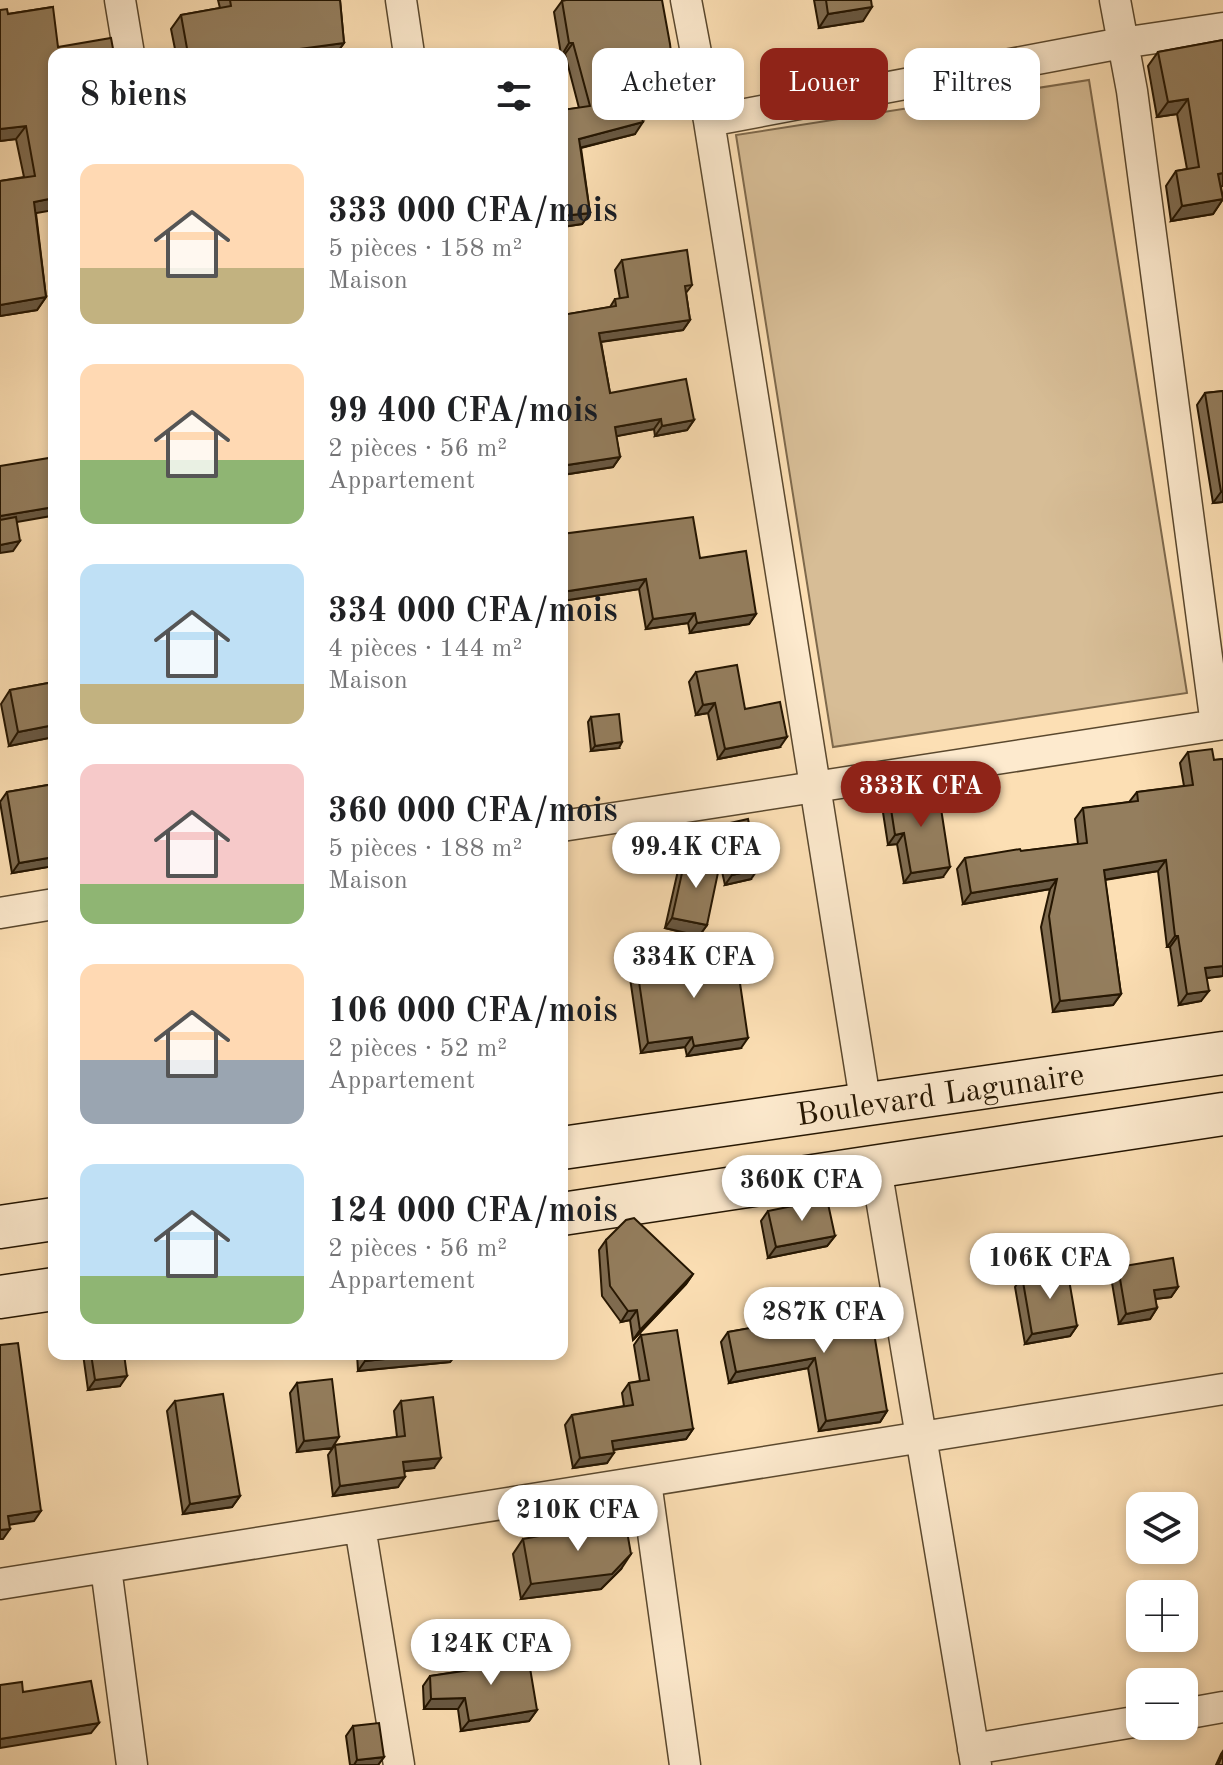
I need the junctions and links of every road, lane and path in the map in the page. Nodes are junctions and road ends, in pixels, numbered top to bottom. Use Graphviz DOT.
graph roads {
  1 [pos="120,0"];
  2 [pos="401,0"];
  3 [pos="686,0"];
  4 [pos="1115,0"];
  5 [pos="1223,28"];
  6 [pos="1122,43"];
  7 [pos="128,48"];
  8 [pos="408,48"];
  9 [pos="709,121"];
  10 [pos="1219,724"];
  11 [pos="814,787"];
  12 [pos="568,825"];
  13 [pos="48,905"];
  14 [pos="0,913"];
  15 [pos="1223,1053"];
  16 [pos="866,1106"];
  17 [pos="1223,1114"];
  18 [pos="568,1147"];
  19 [pos="876,1168"];
  20 [pos="568,1213"];
  21 [pos="48,1220"];
  22 [pos="0,1227"];
  23 [pos="48,1290"];
  24 [pos="0,1297"];
  25 [pos="1223,1389"];
  26 [pos="920,1438"];
  27 [pos="646,1482"];
  28 [pos="360,1527"];
  29 [pos="106,1568"];
  30 [pos="0,1584"];
  31 [pos="1223,1707"];
  32 [pos="1198,1711"];
  33 [pos="1126,1724"];
  34 [pos="974,1757"];
  35 [pos="132,1765"];
  36 [pos="399,1765"];
  37 [pos="685,1765"];
  1 -- 7 [label="street"];
  2 -- 8 [label="street"];
  3 -- 9 [label="street"];
  4 -- 6 [label="street"];
  5 -- 6 [label="street"];
  6 -- 9 [label="street"];
  6 -- 10 [label="street"];
  9 -- 11 [label="street"];
  10 -- 11 [label="street"];
  11 -- 12 [label="street"];
  11 -- 16 [label="street"];
  13 -- 14 [label="street"];
  15 -- 16 [label="main road, Boulevard Lagunaire"];
  16 -- 18 [label="main road, Boulevard Lagunaire"];
  17 -- 19 [label="main road, Boulevard Lagunaire"];
  19 -- 20 [label="main road, Boulevard Lagunaire"];
  19 -- 26 [label="street"];
  21 -- 22 [label="main road"];
  23 -- 24 [label="main road"];
  25 -- 26 [label="street"];
  26 -- 27 [label="street"];
  26 -- 34 [label="street"];
  27 -- 28 [label="street"];
  27 -- 37 [label="street"];
  28 -- 29 [label="street"];
  28 -- 36 [label="street"];
  29 -- 30 [label="street"];
  29 -- 35 [label="street"];
  31 -- 32 [label="street"];
  33 -- 34 [label="street"];
}
